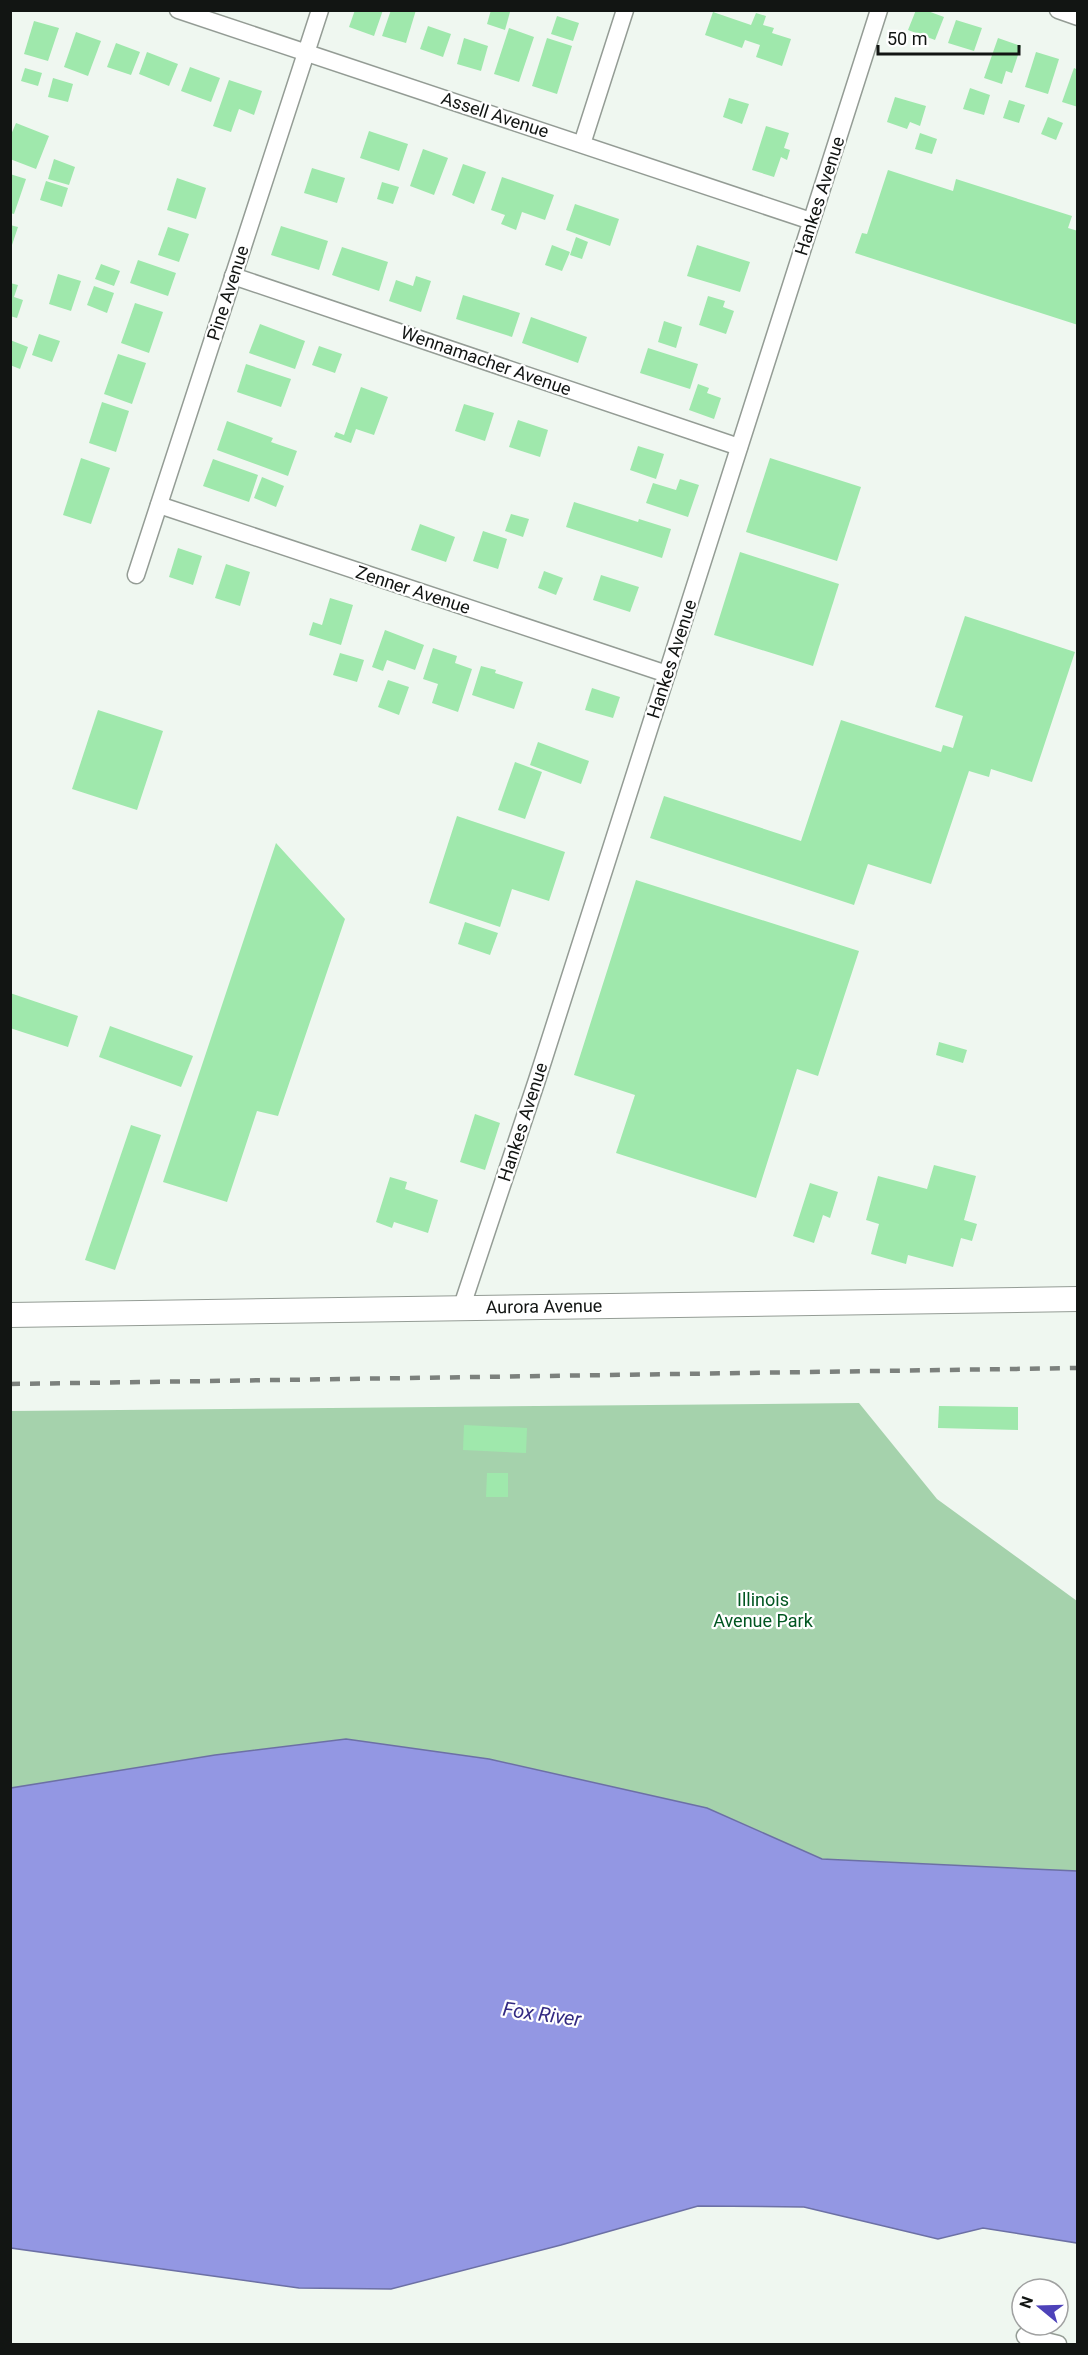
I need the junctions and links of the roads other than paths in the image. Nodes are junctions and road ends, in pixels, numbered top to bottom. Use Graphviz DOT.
graph roads {
  1 [pos="178,10"];
  2 [pos="320,10"];
  3 [pos="625,10"];
  4 [pos="879,10"];
  5 [pos="1058,10"];
  6 [pos="1077,17"];
  7 [pos="306,53"];
  8 [pos="582,144"];
  9 [pos="812,221"];
  10 [pos="233,276"];
  11 [pos="740,447"];
  12 [pos="159,505"];
  13 [pos="136,575"];
  14 [pos="667,674"];
  15 [pos="1077,1299"];
  16 [pos="462,1306"];
  17 [pos="10,1315"];
  18 [pos="1029,2337"];
  19 [pos="1058,2344"];
  1 -- 7 [label="street, Assell Avenue"];
  2 -- 7 [label="street, Pine Avenue"];
  3 -- 8 [label="street"];
  4 -- 9 [label="street, Hankes Avenue"];
  5 -- 6 [label="street"];
  7 -- 8 [label="street, Assell Avenue"];
  7 -- 10 [label="street, Pine Avenue"];
  8 -- 9 [label="street, Assell Avenue"];
  9 -- 11 [label="street, Hankes Avenue"];
  10 -- 11 [label="street, Wennamacher Avenue"];
  10 -- 12 [label="street, Pine Avenue"];
  11 -- 14 [label="street, Hankes Avenue"];
  12 -- 13 [label="street, Pine Avenue"];
  12 -- 14 [label="street, Zenner Avenue"];
  14 -- 16 [label="street, Hankes Avenue"];
  15 -- 16 [label="main road, Aurora Avenue"];
  16 -- 17 [label="main road, Aurora Avenue"];
  18 -- 19 [label="street"];
}
